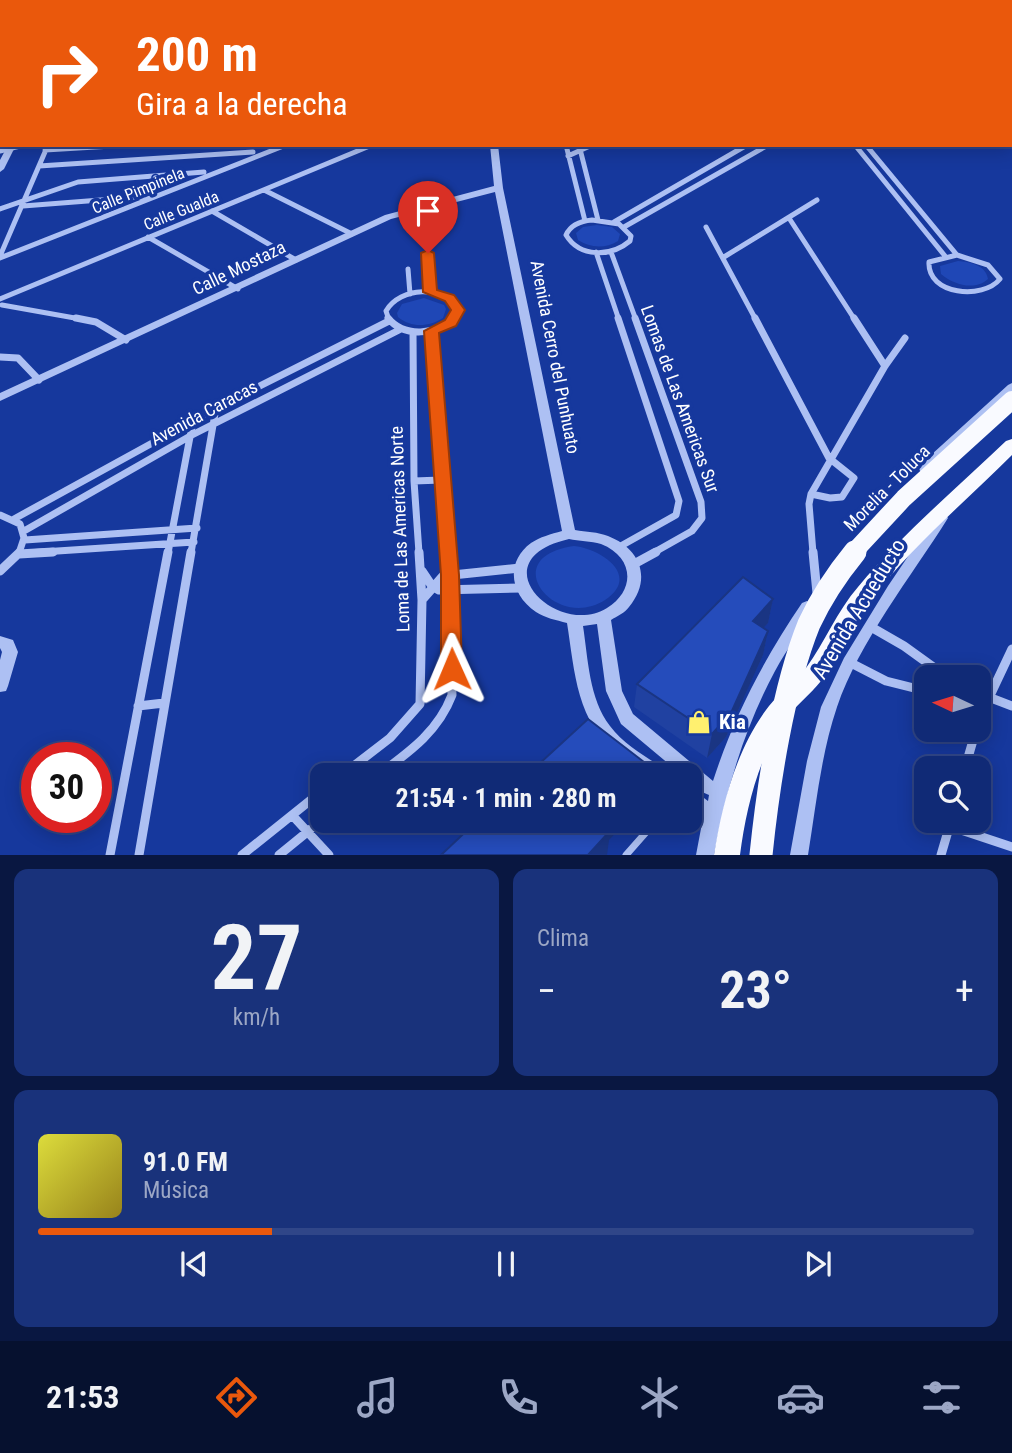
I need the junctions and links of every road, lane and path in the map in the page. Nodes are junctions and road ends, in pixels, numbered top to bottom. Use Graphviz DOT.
graph roads {
  1 [pos="11,147"];
  2 [pos="74,147"];
  3 [pos="281,147"];
  4 [pos="367,147"];
  5 [pos="494,147"];
  6 [pos="566,147"];
  7 [pos="743,147"];
  8 [pos="764,147"];
  9 [pos="857,147"];
  10 [pos="868,147"];
  11 [pos="46,148"];
  12 [pos="255,148"];
  13 [pos="579,148"];
  14 [pos="568,156"];
  15 [pos="249,159"];
  16 [pos="719,160"];
  17 [pos="731,165"];
  18 [pos="39,166"];
  19 [pos="0,169"];
  20 [pos="212,172"];
  21 [pos="883,179"];
  22 [pos="894,179"];
  23 [pos="499,188"];
  24 [pos="264,190"];
  25 [pos="160,195"];
  26 [pos="817,200"];
  27 [pos="24,203"];
  28 [pos="0,209"];
  29 [pos="212,211"];
  30 [pos="789,218"];
  31 [pos="598,220"];
  32 [pos="585,221"];
  33 [pos="614,222"];
  34 [pos="624,227"];
  35 [pos="706,227"];
  36 [pos="352,234"];
  37 [pos="148,237"];
  38 [pos="596,252"];
  39 [pos="611,252"];
  40 [pos="428,253"];
  41 [pos="945,256"];
  42 [pos="957,256"];
  43 [pos="0,257"];
  44 [pos="724,257"];
  45 [pos="296,260"];
  46 [pos="408,269"];
  47 [pos="238,289"];
  48 [pos="430,292"];
  49 [pos="410,294"];
  50 [pos="1,304"];
  51 [pos="389,321"];
  52 [pos="401,329"];
  53 [pos="431,331"];
  54 [pos="413,332"];
  55 [pos="905,338"];
  56 [pos="125,340"];
  57 [pos="0,357"];
  58 [pos="649,357"];
  59 [pos="632,359"];
  60 [pos="885,366"];
  61 [pos="39,380"];
  62 [pos="1012,387"];
  63 [pos="0,397"];
  64 [pos="1012,400"];
  65 [pos="216,408"];
  66 [pos="193,421"];
  67 [pos="214,424"];
  68 [pos="192,435"];
  69 [pos="1012,445"];
  70 [pos="829,458"];
  71 [pos="441,480"];
  72 [pos="414,481"];
  73 [pos="811,494"];
  74 [pos="944,514"];
  75 [pos="0,515"];
  76 [pos="14,519"];
  77 [pos="197,528"];
  78 [pos="173,529"];
  79 [pos="569,534"];
  80 [pos="24,536"];
  81 [pos="172,542"];
  82 [pos="194,542"];
  83 [pos="619,547"];
  84 [pos="19,555"];
  85 [pos="419,564"];
  86 [pos="634,564"];
  87 [pos="520,568"];
  88 [pos="0,571"];
  89 [pos="450,575"];
  90 [pos="432,586"];
  91 [pos="522,588"];
  92 [pos="451,591"];
  93 [pos="817,594"];
  94 [pos="422,600"];
  95 [pos="603,617"];
  96 [pos="574,620"];
  97 [pos="871,627"];
  98 [pos="0,642"];
  99 [pos="1012,649"];
  100 [pos="849,662"];
  101 [pos="925,665"];
  102 [pos="0,686"];
  103 [pos="914,688"];
  104 [pos="991,694"];
  105 [pos="991,699"];
  106 [pos="164,702"];
  107 [pos="138,706"];
  108 [pos="1012,706"];
  109 [pos="358,763"];
  110 [pos="393,763"];
  111 [pos="643,763"];
  112 [pos="675,763"];
  113 [pos="702,784"];
  114 [pos="717,789"];
  115 [pos="310,801"];
  116 [pos="702,807"];
  117 [pos="711,814"];
  118 [pos="292,815"];
  119 [pos="310,830"];
  120 [pos="307,832"];
  121 [pos="645,833"];
  122 [pos="947,833"];
  123 [pos="976,833"];
  124 [pos="1012,847"];
  125 [pos="110,855"];
  126 [pos="139,855"];
  127 [pos="242,855"];
  128 [pos="279,855"];
  129 [pos="329,855"];
  130 [pos="626,855"];
  131 [pos="705,855"];
  132 [pos="727,855"];
  133 [pos="761,855"];
  134 [pos="799,855"];
  135 [pos="941,855"];
  1 -- 19 [label="street"];
  2 -- 11 [label="street"];
  3 -- 15 [label="street, Calle Pimpinela"];
  4 -- 24 [label="street, Calle Gualda"];
  5 -- 23 [label="street, Avenida Cerro del Punhuato"];
  6 -- 14 [label="street"];
  7 -- 16 [label="street"];
  8 -- 17 [label="street"];
  9 -- 21 [label="street"];
  10 -- 22 [label="street"];
  11 -- 18 [label="street"];
  12 -- 15 [label="street"];
  12 -- 18 [label="street"];
  13 -- 14 [label="street"];
  13 -- 31 [label="street"];
  14 -- 32 [label="street"];
  15 -- 20 [label="street, Calle Pimpinela"];
  16 -- 17 [label="street"];
  16 -- 33 [label="street"];
  17 -- 34 [label="street"];
  18 -- 27 [label="street"];
  20 -- 25 [label="street, Calle Pimpinela"];
  20 -- 27 [label="street"];
  21 -- 22 [label="street"];
  21 -- 41 [label="street"];
  22 -- 42 [label="street"];
  23 -- 36 [label="street, Calle Mostaza"];
  23 -- 79 [label="street, Avenida Cerro del Punhuato"];
  24 -- 29 [label="street, Calle Gualda"];
  24 -- 36 [label="street"];
  25 -- 27 [label="street"];
  25 -- 43 [label="street, Calle Pimpinela"];
  26 -- 30 [label="street"];
  27 -- 28 [label="street"];
  27 -- 43 [label="street"];
  29 -- 37 [label="street, Calle Gualda"];
  29 -- 45 [label="street"];
  30 -- 44 [label="street"];
  30 -- 60 [label="street"];
  31 -- 32 [label="street"];
  31 -- 33 [label="street"];
  32 -- 38 [label="street"];
  33 -- 34 [label="street"];
  34 -- 39 [label="street"];
  35 -- 44 [label="street"];
  36 -- 45 [label="street, Calle Mostaza"];
  37 -- 47 [label="street"];
  37 -- 50 [label="street, Calle Gualda"];
  38 -- 39 [label="street"];
  38 -- 59 [label="street, Lomas de Las Americas Sur"];
  39 -- 58 [label="street, Lomas de Las Americas Sur"];
  40 -- 48 [label="street"];
  41 -- 42 [label="street"];
  41 -- 42 [label="street"];
  44 -- 70 [label="street"];
  45 -- 47 [label="street, Calle Mostaza"];
  46 -- 49 [label="street"];
  47 -- 56 [label="street, Calle Mostaza"];
  48 -- 49 [label="street"];
  48 -- 53 [label="street"];
  49 -- 51 [label="street"];
  50 -- 56 [label="street"];
  51 -- 52 [label="street"];
  51 -- 65 [label="street, Avenida Caracas"];
  52 -- 54 [label="street"];
  52 -- 67 [label="street, Avenida Caracas"];
  53 -- 54 [label="street"];
  53 -- 71 [label="street"];
  54 -- 72 [label="street, Loma de Las Americas Norte"];
  55 -- 60 [label="street"];
  56 -- 61 [label="street, Calle Mostaza"];
  57 -- 61 [label="street"];
  58 -- 59 [label="street"];
  58 -- 86 [label="street, Lomas de Las Americas Sur"];
  59 -- 83 [label="street, Lomas de Las Americas Sur"];
  60 -- 70 [label="street"];
  61 -- 63 [label="street, Calle Mostaza"];
  62 -- 93 [label="street, Avenida Acueducto"];
  64 -- 133 [label="main road, Morelia - Toluca, bridge"];
  65 -- 66 [label="street, Avenida Caracas"];
  65 -- 67 [label="street"];
  66 -- 68 [label="street"];
  66 -- 76 [label="street, Avenida Caracas"];
  67 -- 68 [label="street, Avenida Caracas"];
  67 -- 77 [label="street"];
  68 -- 78 [label="street"];
  68 -- 80 [label="street, Avenida Caracas"];
  69 -- 74 [label="main road"];
  70 -- 73 [label="street"];
  70 -- 73 [label="street"];
  71 -- 72 [label="street"];
  71 -- 89 [label="street"];
  72 -- 85 [label="street, Loma de Las Americas Norte"];
  73 -- 93 [label="street"];
  74 -- 97 [label="street, Avenida Acueducto"];
  74 -- 132 [label="main road, bridge"];
  75 -- 76 [label="street"];
  76 -- 80 [label="street"];
  77 -- 78 [label="street"];
  77 -- 82 [label="street"];
  78 -- 80 [label="street"];
  78 -- 81 [label="street"];
  79 -- 83 [label="street"];
  79 -- 87 [label="street"];
  80 -- 84 [label="street"];
  81 -- 82 [label="street"];
  81 -- 84 [label="street"];
  81 -- 107 [label="street"];
  82 -- 106 [label="street"];
  83 -- 86 [label="street"];
  84 -- 88 [label="street"];
  85 -- 90 [label="street"];
  85 -- 94 [label="street, Loma de Las Americas Norte"];
  86 -- 95 [label="street"];
  87 -- 89 [label="street"];
  87 -- 91 [label="street"];
  89 -- 90 [label="street"];
  89 -- 92 [label="street"];
  90 -- 92 [label="street"];
  90 -- 94 [label="street"];
  91 -- 92 [label="street"];
  91 -- 96 [label="street"];
  92 -- 110 [label="street"];
  93 -- 114 [label="street, Avenida Acueducto"];
  94 -- 109 [label="street, Loma de Las Americas Norte"];
  95 -- 96 [label="street"];
  95 -- 112 [label="street"];
  96 -- 111 [label="street"];
  97 -- 100 [label="street, Avenida Acueducto"];
  97 -- 101 [label="street"];
  98 -- 102 [label="street"];
  99 -- 104 [label="street"];
  100 -- 103 [label="street"];
  100 -- 134 [label="street, Avenida Acueducto"];
  105 -- 108 [label="street"];
  106 -- 107 [label="street"];
  106 -- 126 [label="street"];
  107 -- 125 [label="street"];
  113 -- 114 [label="street"];
  114 -- 117 [label="street, Avenida Acueducto"];
  115 -- 118 [label="street"];
  116 -- 117 [label="street"];
  117 -- 131 [label="street, Avenida Acueducto"];
  118 -- 120 [label="street"];
  118 -- 127 [label="street"];
  119 -- 120 [label="street"];
  120 -- 128 [label="street"];
  120 -- 129 [label="street"];
  121 -- 130 [label="lane"];
  122 -- 135 [label="street"];
  123 -- 124 [label="street"];
}
